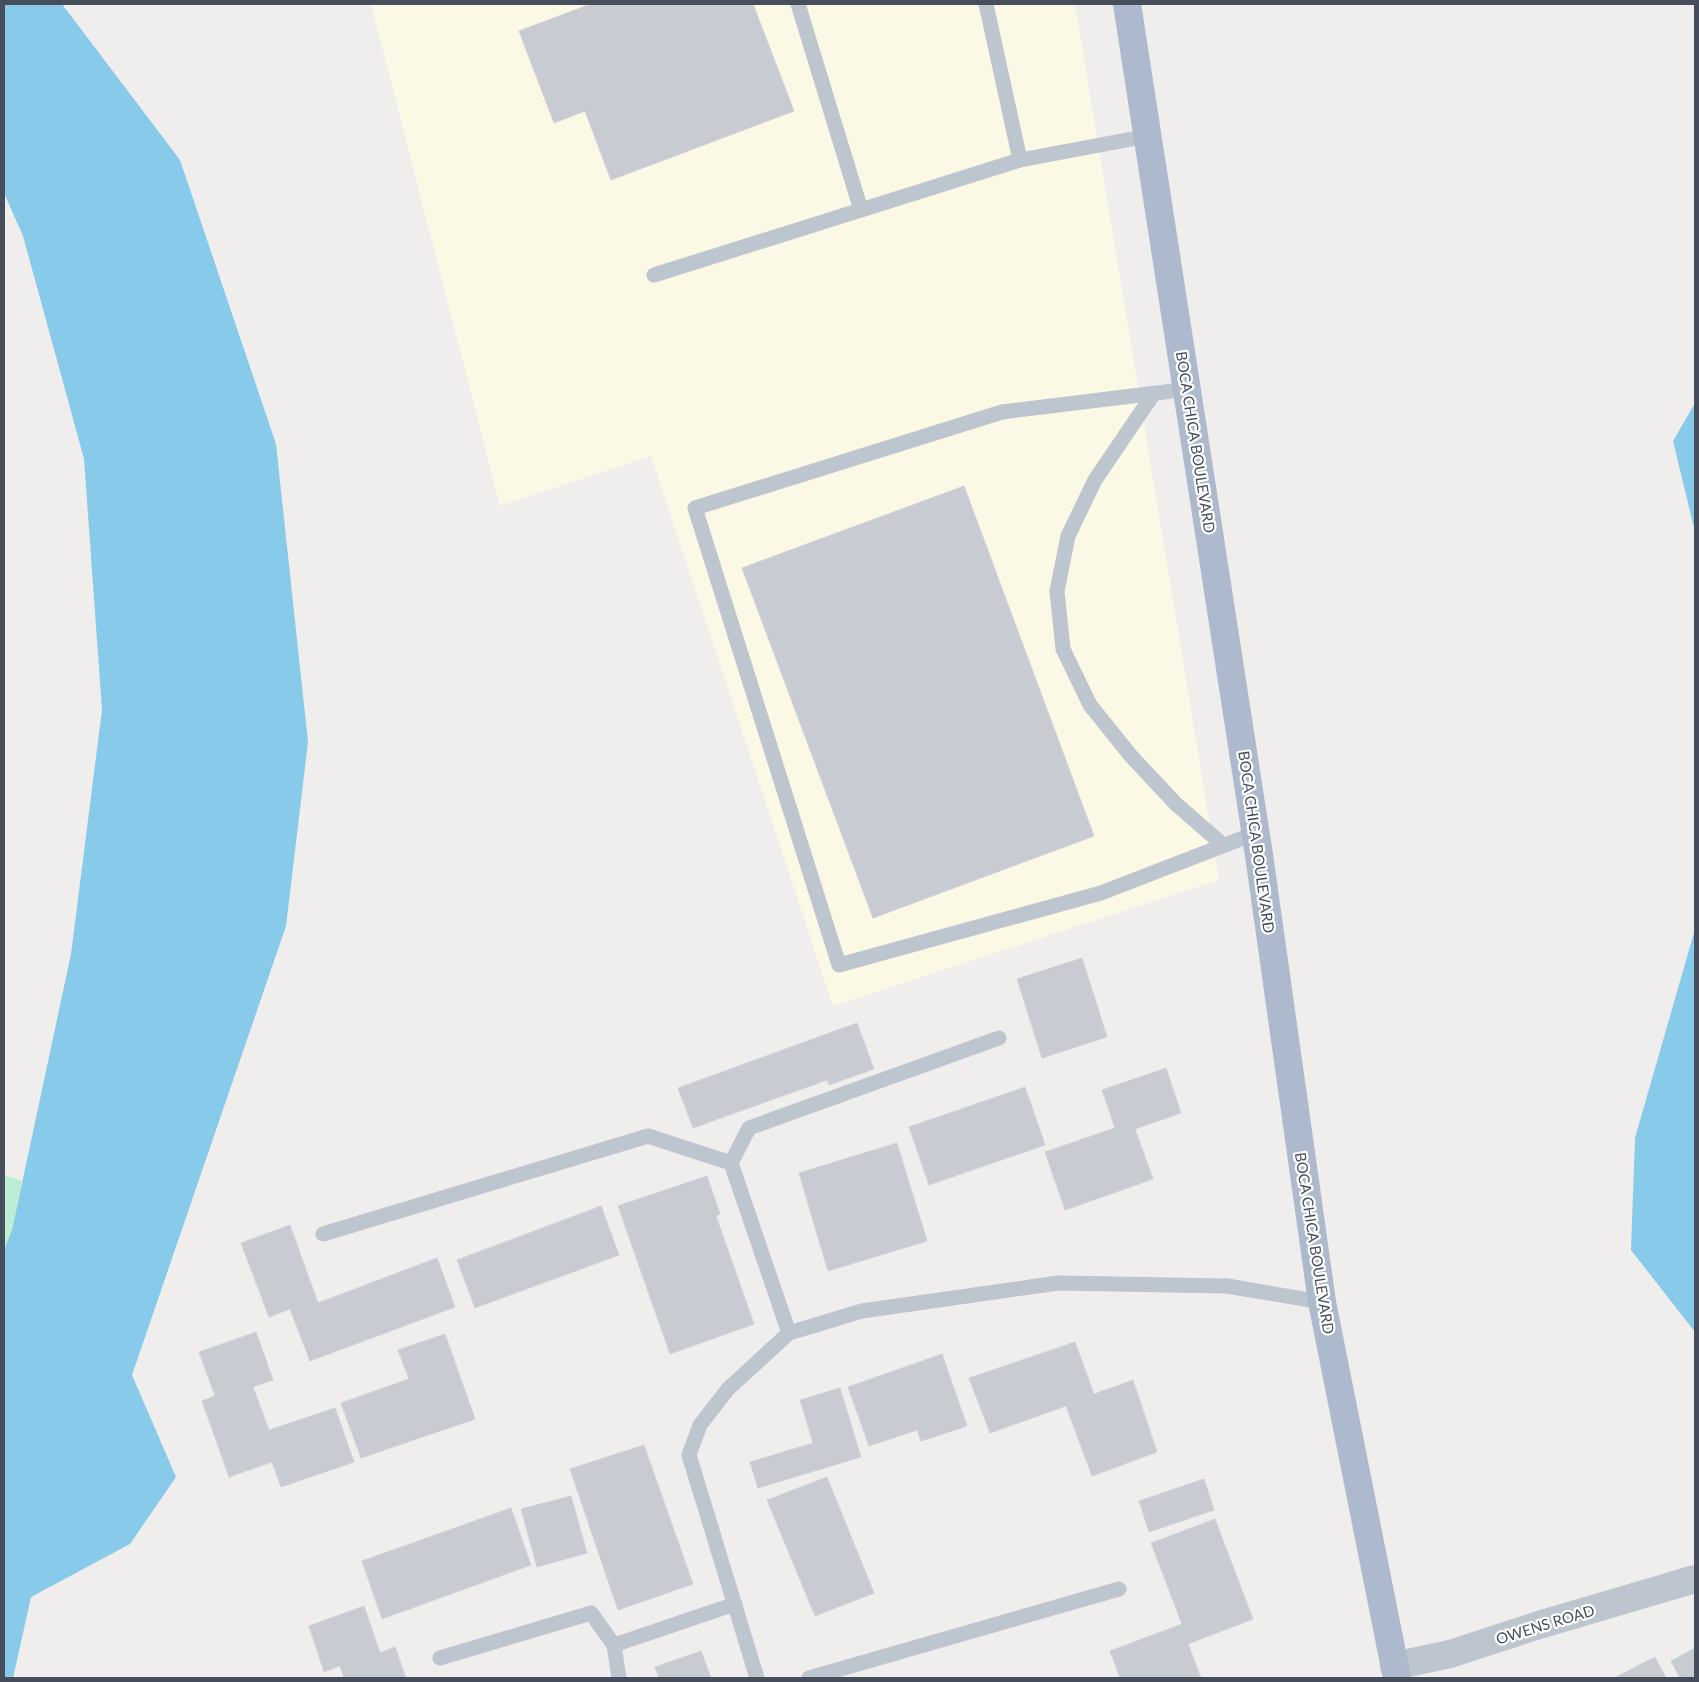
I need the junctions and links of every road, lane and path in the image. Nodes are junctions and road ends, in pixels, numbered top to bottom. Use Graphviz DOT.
graph roads {
  1 [pos="798,4"];
  2 [pos="986,4"];
  3 [pos="1128,4"];
  4 [pos="1148,136"];
  5 [pos="1020,160"];
  6 [pos="861,210"];
  7 [pos="654,275"];
  8 [pos="1189,389"];
  9 [pos="1154,393"];
  10 [pos="1256,833"];
  11 [pos="1222,844"];
  12 [pos="1000,1038"];
  13 [pos="732,1162"];
  14 [pos="323,1234"];
  15 [pos="1322,1302"];
  16 [pos="789,1333"];
  17 [pos="1695,1579"];
  18 [pos="1119,1589"];
  19 [pos="735,1604"];
  20 [pos="614,1645"];
  21 [pos="440,1658"];
  22 [pos="1396,1672"];
  23 [pos="619,1678"];
  24 [pos="757,1678"];
  25 [pos="809,1678"];
  1 -- 6 [label="lane"];
  2 -- 5 [label="lane"];
  3 -- 4 [label="main road, BOCA CHICA BOULEVARD"];
  4 -- 5 [label="lane"];
  4 -- 8 [label="main road, BOCA CHICA BOULEVARD"];
  5 -- 6 [label="lane"];
  6 -- 7 [label="lane"];
  8 -- 9 [label="lane"];
  8 -- 10 [label="main road, BOCA CHICA BOULEVARD"];
  9 -- 11 [label="lane"];
  9 -- 11 [label="lane"];
  10 -- 11 [label="lane"];
  10 -- 15 [label="main road, BOCA CHICA BOULEVARD"];
  12 -- 13 [label="lane"];
  13 -- 14 [label="lane"];
  13 -- 16 [label="lane"];
  15 -- 16 [label="lane"];
  15 -- 22 [label="main road, BOCA CHICA BOULEVARD"];
  16 -- 19 [label="lane"];
  17 -- 22 [label="street, OWENS ROAD"];
  18 -- 25 [label="lane"];
  19 -- 20 [label="lane"];
  19 -- 24 [label="lane"];
  20 -- 21 [label="lane"];
  20 -- 23 [label="lane"];
}
